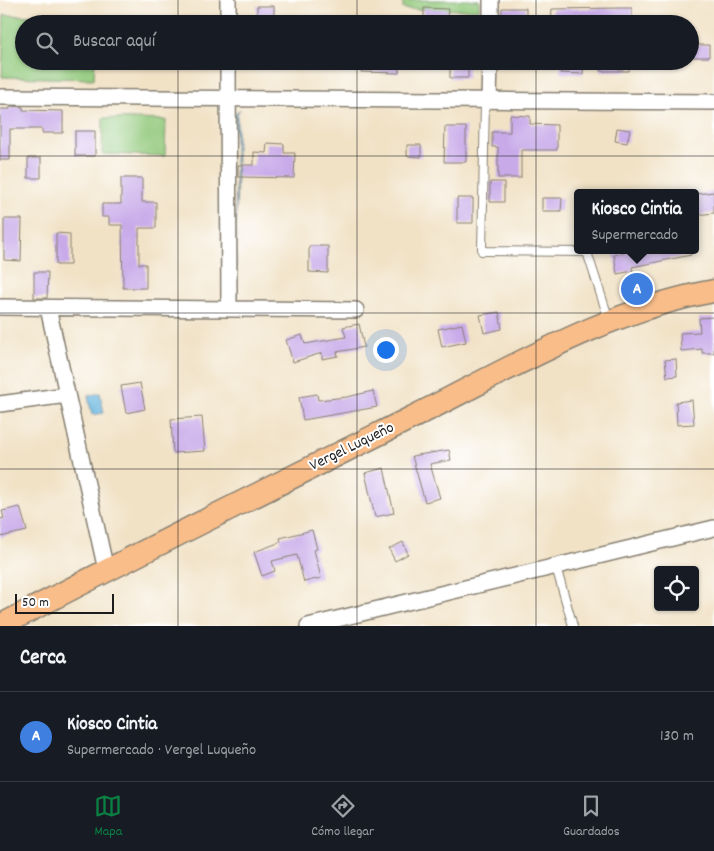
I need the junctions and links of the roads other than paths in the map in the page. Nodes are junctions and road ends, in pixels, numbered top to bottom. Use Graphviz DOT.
graph roads {
  1 [pos="228,0"];
  2 [pos="491,0"];
  3 [pos="228,15"];
  4 [pos="491,15"];
  5 [pos="228,70"];
  6 [pos="489,70"];
  7 [pos="0,97"];
  8 [pos="228,99"];
  9 [pos="487,101"];
  10 [pos="714,102"];
  11 [pos="574,252"];
  12 [pos="587,254"];
  13 [pos="714,291"];
  14 [pos="0,306"];
  15 [pos="48,308"];
  16 [pos="229,309"];
  17 [pos="356,310"];
  18 [pos="610,322"];
  19 [pos="67,395"];
  20 [pos="0,404"];
  21 [pos="714,528"];
  22 [pos="556,567"];
  23 [pos="106,570"];
  24 [pos="0,626"];
  25 [pos="308,626"];
  26 [pos="573,626"];
  1 -- 3 [label="street"];
  2 -- 4 [label="street"];
  5 -- 8 [label="street"];
  6 -- 9 [label="street"];
  7 -- 8 [label="street"];
  8 -- 9 [label="street"];
  8 -- 16 [label="street"];
  9 -- 10 [label="street"];
  9 -- 11 [label="lane"];
  12 -- 18 [label="lane"];
  13 -- 18 [label="main road, Vergel Luqueño"];
  14 -- 15 [label="street"];
  15 -- 16 [label="street"];
  15 -- 19 [label="street"];
  16 -- 17 [label="street"];
  18 -- 23 [label="main road, Vergel Luqueño"];
  19 -- 20 [label="street"];
  19 -- 23 [label="street"];
  21 -- 22 [label="street"];
  22 -- 25 [label="street"];
  22 -- 26 [label="lane"];
  23 -- 24 [label="main road, Vergel Luqueño"];
}
